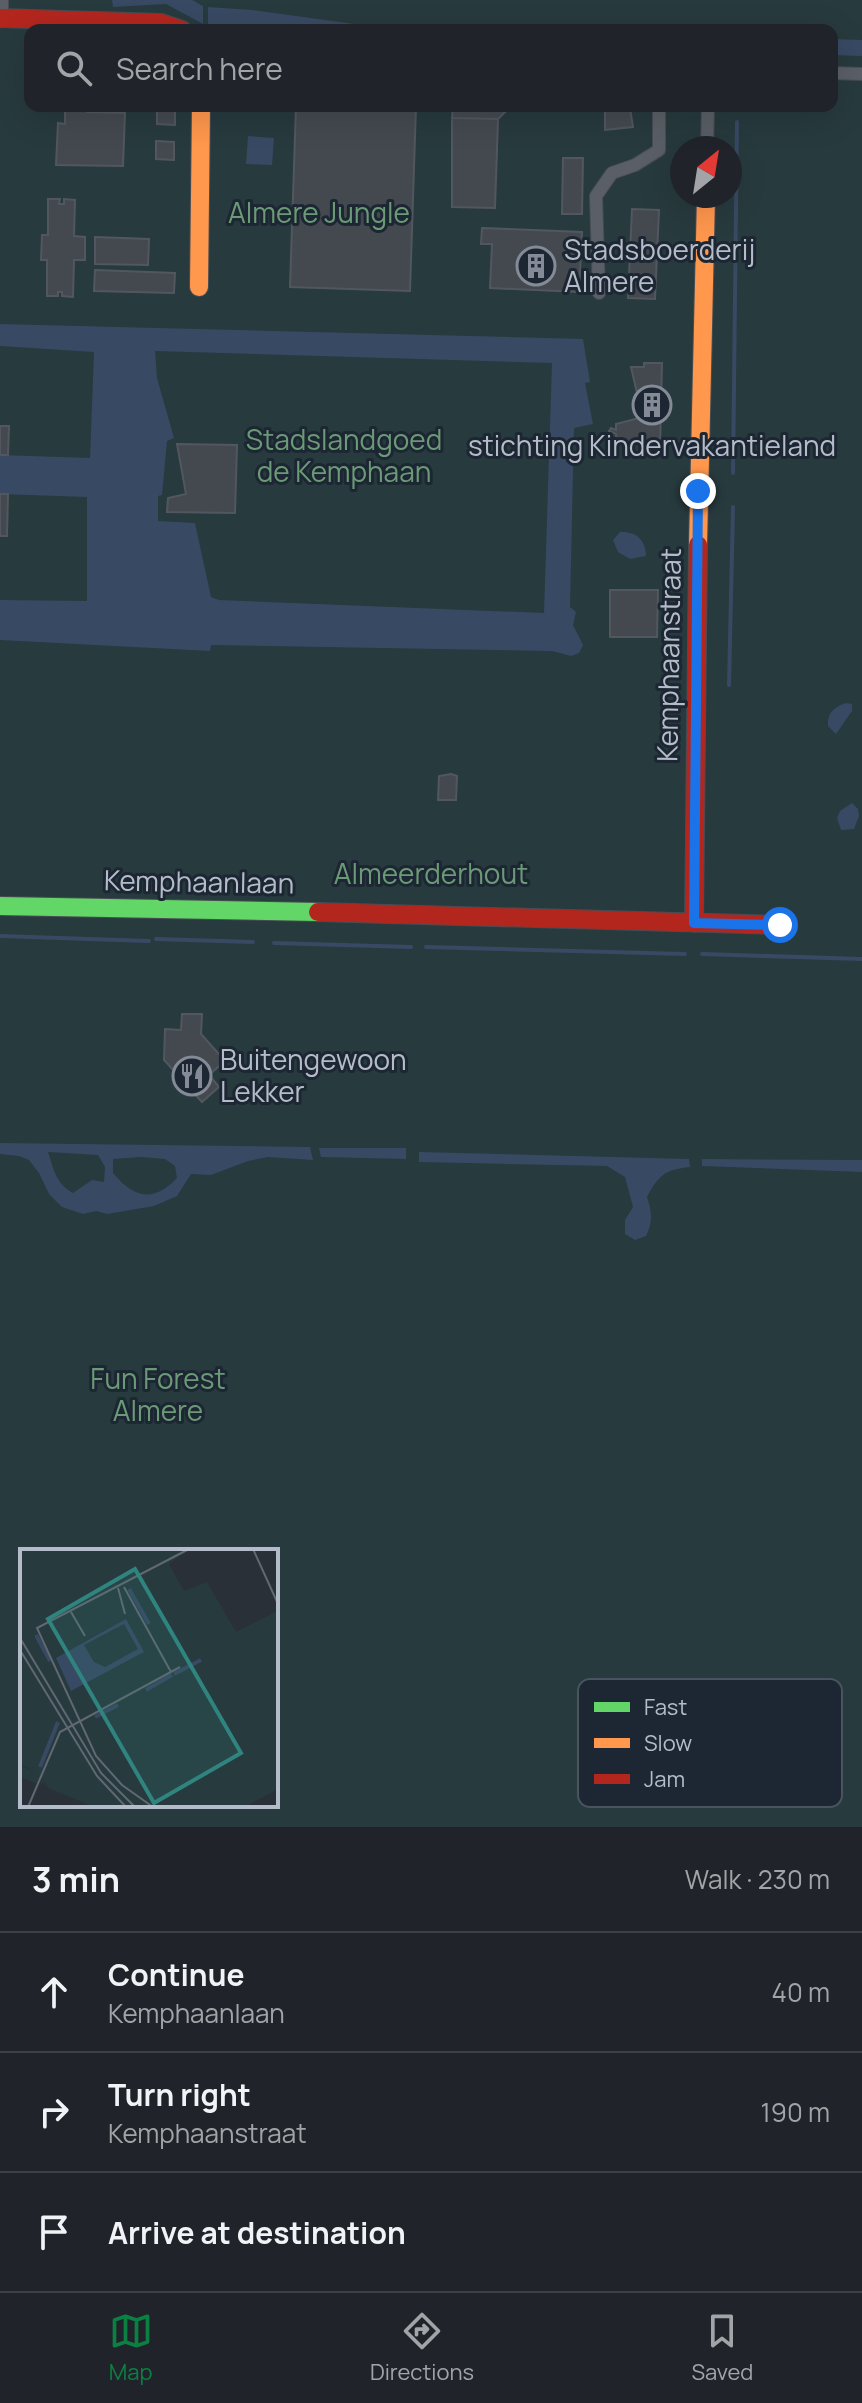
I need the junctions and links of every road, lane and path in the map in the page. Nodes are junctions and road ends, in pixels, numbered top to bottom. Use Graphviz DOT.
graph roads {
  1 [pos="1,12"];
  2 [pos="164,24"];
  3 [pos="838,73"];
  4 [pos="862,74"];
  5 [pos="201,112"];
  6 [pos="659,112"];
  7 [pos="708,112"];
  8 [pos="707,136"];
  9 [pos="706,208"];
  10 [pos="199,287"];
  11 [pos="599,293"];
  12 [pos="0,906"];
  13 [pos="694,923"];
  14 [pos="780,925"];
  1 -- 2 [label="street"];
  3 -- 4 [label="street"];
  5 -- 10 [label="street"];
  6 -- 11 [label="street"];
  7 -- 8 [label="street"];
  9 -- 13 [label="street, Kemphaanstraat"];
  12 -- 13 [label="street, Kemphaanlaan"];
  13 -- 14 [label="street, Kemphaanlaan"];
}
